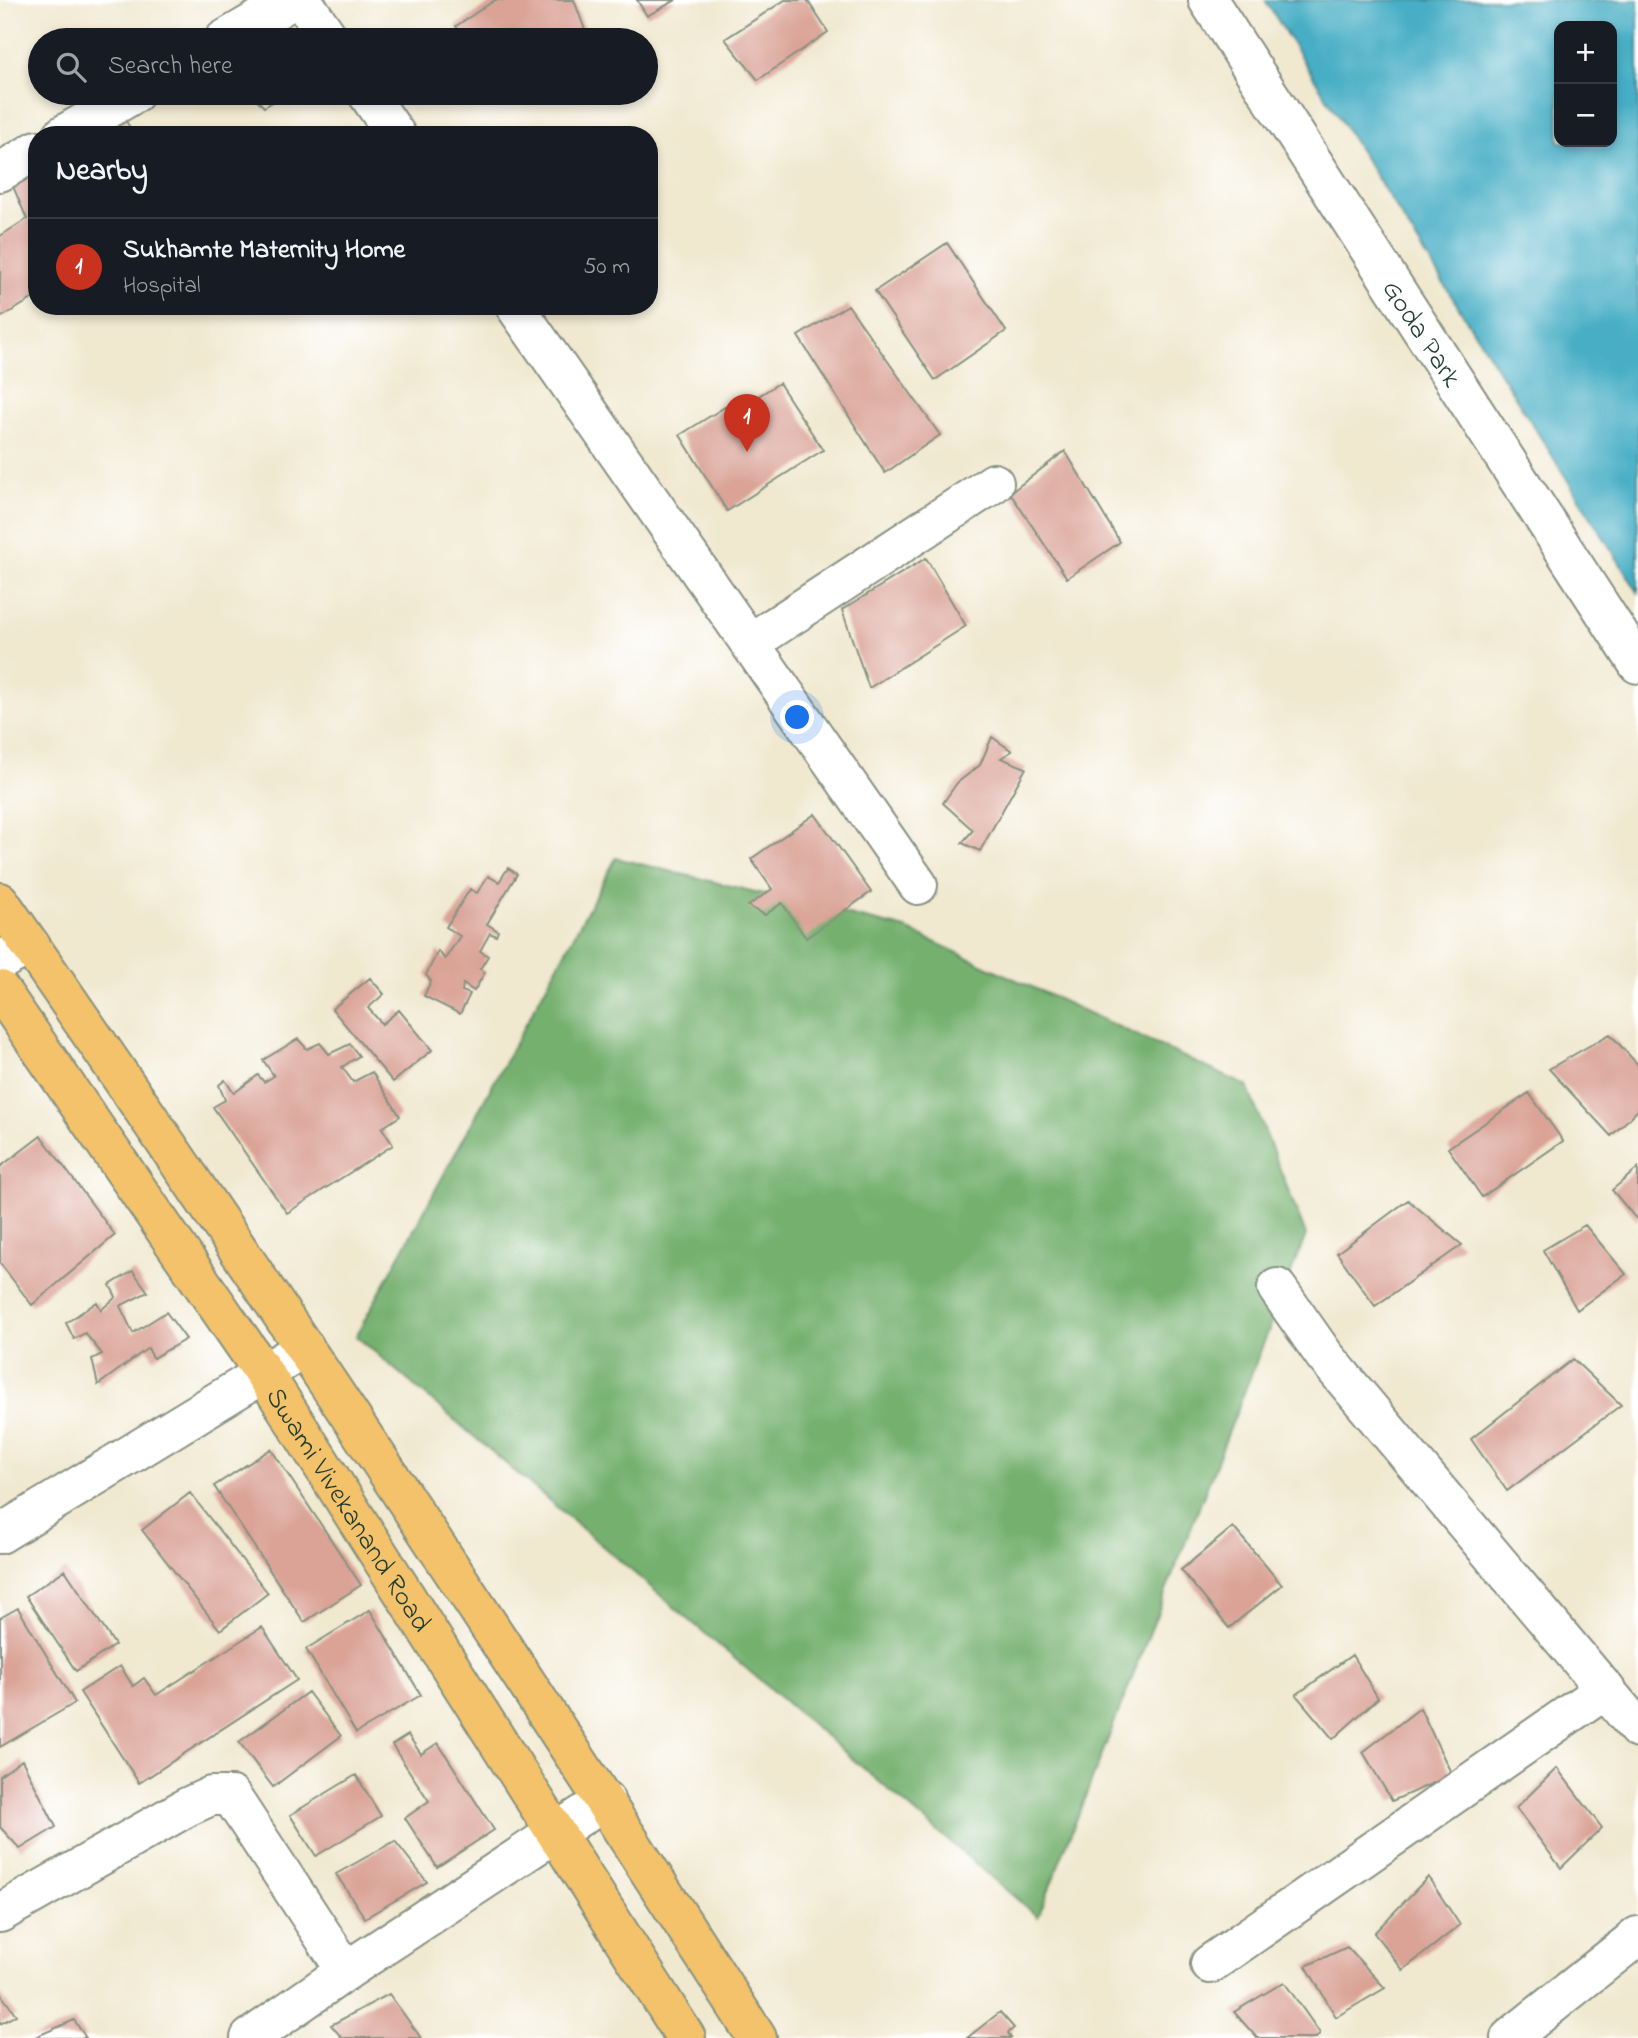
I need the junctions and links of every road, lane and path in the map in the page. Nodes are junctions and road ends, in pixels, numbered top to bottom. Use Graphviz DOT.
graph roads {
  1 [pos="292,0"];
  2 [pos="302,0"];
  3 [pos="1208,0"];
  4 [pos="244,28"];
  5 [pos="322,28"];
  6 [pos="114,105"];
  7 [pos="375,105"];
  8 [pos="78,126"];
  9 [pos="390,126"];
  10 [pos="28,155"];
  11 [pos="0,172"];
  12 [pos="521,315"];
  13 [pos="994,482"];
  14 [pos="750,643"];
  15 [pos="1638,664"];
  16 [pos="918,885"];
  17 [pos="0,902"];
  18 [pos="15,953"];
  19 [pos="0,990"];
  20 [pos="1277,1288"];
  21 [pos="305,1348"];
  22 [pos="265,1375"];
  23 [pos="0,1534"];
  24 [pos="1605,1689"];
  25 [pos="1638,1729"];
  26 [pos="605,1800"];
  27 [pos="555,1835"];
  28 [pos="0,1913"];
  29 [pos="1638,1936"];
  30 [pos="1210,1964"];
  31 [pos="346,1970"];
  32 [pos="250,2038"];
  33 [pos="685,2038"];
  34 [pos="757,2038"];
  35 [pos="1510,2038"];
  1 -- 4 [label="street"];
  2 -- 5 [label="street"];
  3 -- 15 [label="street, Goda Park"];
  6 -- 8 [label="street"];
  7 -- 9 [label="street"];
  10 -- 11 [label="street"];
  12 -- 14 [label="street"];
  13 -- 14 [label="street"];
  14 -- 16 [label="street"];
  17 -- 18 [label="main road"];
  18 -- 21 [label="main road"];
  19 -- 22 [label="main road, Swami Vivekanand Road"];
  20 -- 24 [label="street"];
  21 -- 22 [label="street"];
  21 -- 26 [label="main road"];
  22 -- 23 [label="street"];
  22 -- 27 [label="main road, Swami Vivekanand Road"];
  24 -- 25 [label="street"];
  24 -- 30 [label="street"];
  26 -- 27 [label="street"];
  26 -- 34 [label="main road"];
  27 -- 31 [label="street"];
  27 -- 33 [label="main road, Swami Vivekanand Road"];
  28 -- 31 [label="street"];
  29 -- 35 [label="street"];
  31 -- 32 [label="street"];
}
